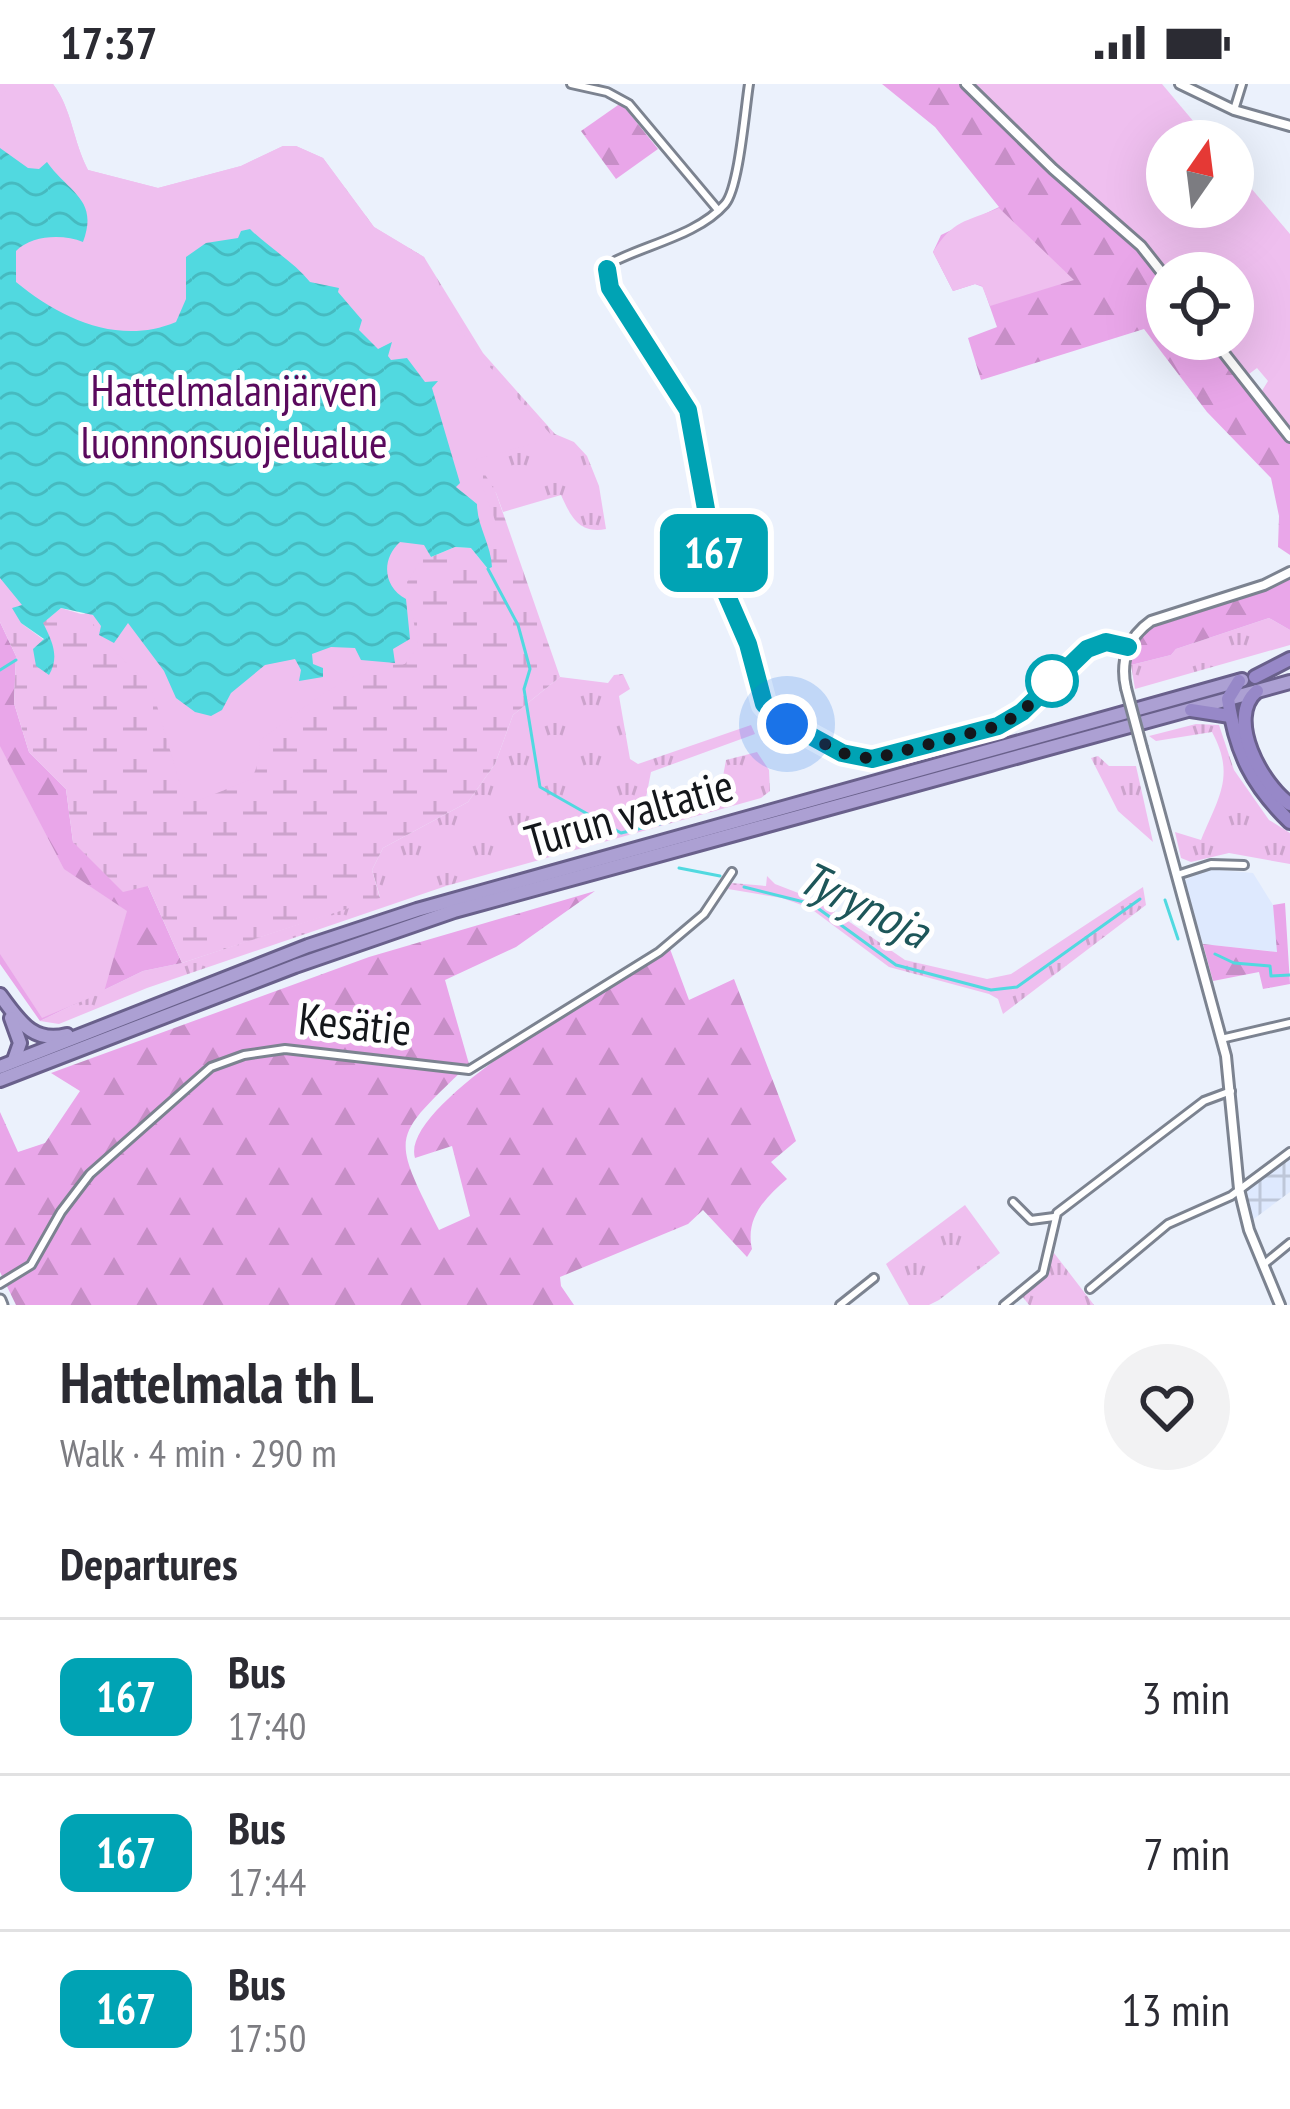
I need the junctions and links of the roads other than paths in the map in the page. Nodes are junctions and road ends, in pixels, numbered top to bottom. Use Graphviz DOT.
graph roads {
  1 [pos="571,84"];
  2 [pos="749,84"];
  3 [pos="966,84"];
  4 [pos="1180,84"];
  5 [pos="1242,84"];
  6 [pos="1234,110"];
  7 [pos="1290,125"];
  8 [pos="718,210"];
  9 [pos="1146,253"];
  10 [pos="1230,360"];
  11 [pos="1290,436"];
  12 [pos="1290,572"];
  13 [pos="1128,647"];
  14 [pos="1290,663"];
  15 [pos="1239,681"];
  16 [pos="1290,682"];
  17 [pos="1256,684"];
  18 [pos="1228,700"];
  19 [pos="1192,710"];
  20 [pos="1230,716"];
  21 [pos="1290,804"];
  22 [pos="1290,822"];
  23 [pos="1244,865"];
  24 [pos="732,872"];
  25 [pos="1177,875"];
  26 [pos="0,995"];
  27 [pos="1290,1023"];
  28 [pos="97,1028"];
  29 [pos="1222,1039"];
  30 [pos="7,1064"];
  31 [pos="0,1080"];
  32 [pos="1231,1091"];
  33 [pos="1290,1152"];
  34 [pos="1239,1189"];
  35 [pos="1012,1202"];
  36 [pos="1054,1217"];
  37 [pos="1290,1243"];
  38 [pos="1263,1265"];
  39 [pos="874,1278"];
  40 [pos="0,1284"];
  41 [pos="1090,1288"];
  42 [pos="840,1305"];
  43 [pos="1004,1305"];
  44 [pos="1280,1305"];
  1 -- 8 [label="street"];
  2 -- 8 [label="street"];
  3 -- 9 [label="street"];
  4 -- 6 [label="street"];
  5 -- 6 [label="street"];
  6 -- 7 [label="street"];
  8 -- 13 [label="street"];
  10 -- 11 [label="street"];
  12 -- 13 [label="street"];
  13 -- 25 [label="street, bridge"];
  14 -- 17 [label="highway"];
  15 -- 17 [label="highway, Turun valtatie"];
  15 -- 18 [label="highway"];
  15 -- 28 [label="highway, Turun valtatie"];
  16 -- 17 [label="highway, Turun valtatie"];
  17 -- 18 [label="highway, Turun valtatie"];
  17 -- 21 [label="highway"];
  18 -- 19 [label="highway, Turun valtatie"];
  18 -- 20 [label="highway"];
  19 -- 20 [label="highway"];
  19 -- 31 [label="highway, Turun valtatie"];
  20 -- 22 [label="highway"];
  23 -- 25 [label="street"];
  24 -- 40 [label="street, Kesätie"];
  25 -- 29 [label="street"];
  26 -- 28 [label="highway"];
  26 -- 30 [label="highway"];
  27 -- 29 [label="street"];
  28 -- 30 [label="highway, Turun valtatie"];
  29 -- 32 [label="street"];
  32 -- 34 [label="street"];
  32 -- 36 [label="street"];
  33 -- 34 [label="street"];
  34 -- 38 [label="street"];
  34 -- 41 [label="street"];
  35 -- 36 [label="street"];
  36 -- 43 [label="street"];
  37 -- 38 [label="street"];
  38 -- 44 [label="street"];
  39 -- 42 [label="street"];
}
